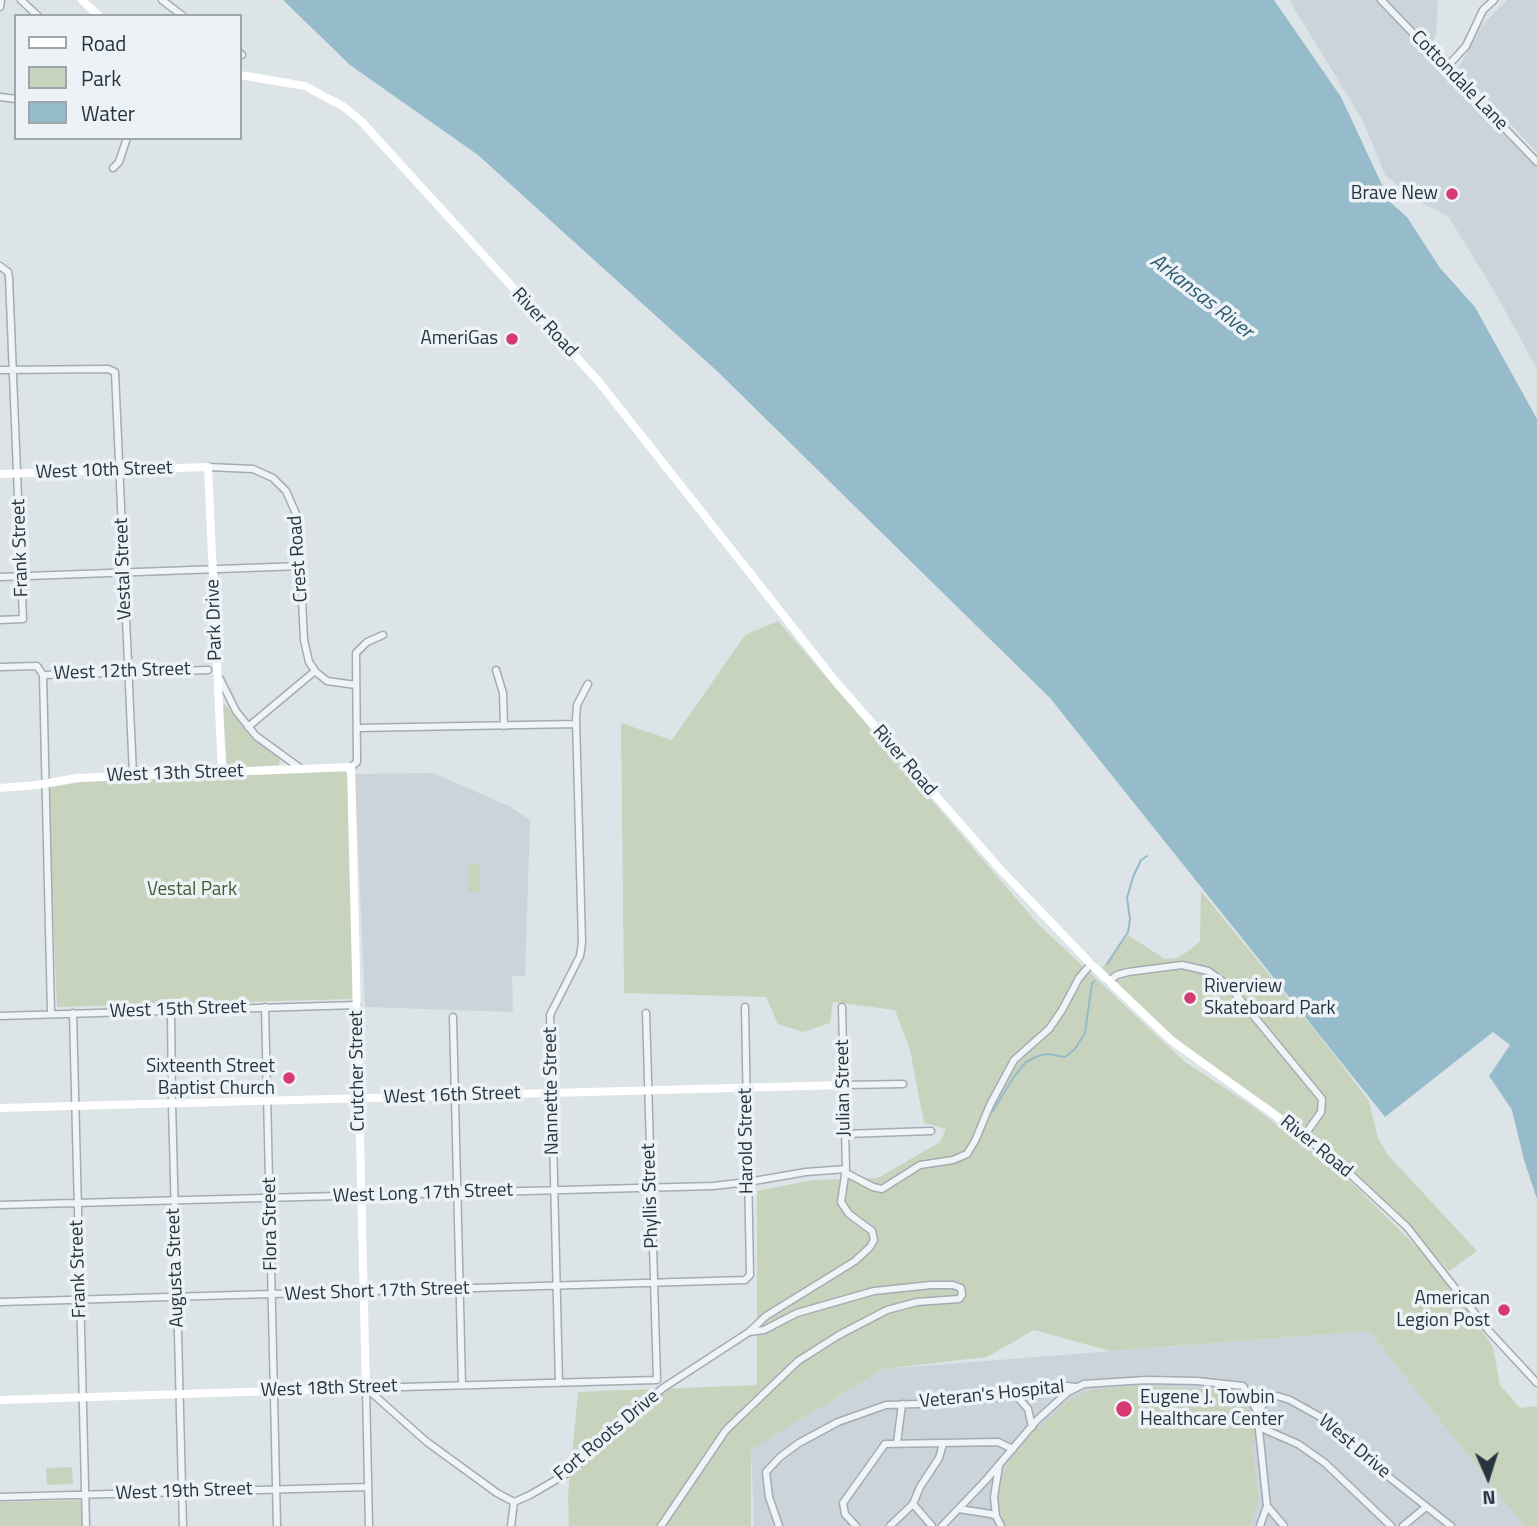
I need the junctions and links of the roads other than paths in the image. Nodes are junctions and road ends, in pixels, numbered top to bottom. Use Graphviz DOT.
graph roads {
  1 [pos="1,0"];
  2 [pos="21,0"];
  3 [pos="82,0"];
  4 [pos="162,0"];
  5 [pos="1381,0"];
  6 [pos="1494,0"];
  7 [pos="0,8"];
  8 [pos="35,14"];
  9 [pos="97,14"];
  10 [pos="180,14"];
  11 [pos="1446,68"];
  12 [pos="242,75"];
  13 [pos="126,140"];
  14 [pos="1537,162"];
  15 [pos="113,168"];
  16 [pos="2,267"];
  17 [pos="0,370"];
  18 [pos="13,370"];
  19 [pos="208,467"];
  20 [pos="120,470"];
  21 [pos="0,474"];
  22 [pos="18,474"];
  23 [pos="300,566"];
  24 [pos="213,569"];
  25 [pos="124,572"];
  26 [pos="0,576"];
  27 [pos="21,576"];
  28 [pos="0,620"];
  29 [pos="383,635"];
  30 [pos="0,667"];
  31 [pos="212,670"];
  32 [pos="496,670"];
  33 [pos="315,671"];
  34 [pos="129,672"];
  35 [pos="43,675"];
  36 [pos="588,684"];
  37 [pos="356,685"];
  38 [pos="576,724"];
  39 [pos="503,726"];
  40 [pos="248,727"];
  41 [pos="357,728"];
  42 [pos="351,767"];
  43 [pos="300,768"];
  44 [pos="222,772"];
  45 [pos="133,775"];
  46 [pos="44,784"];
  47 [pos="0,789"];
  48 [pos="1091,964"];
  49 [pos="1109,981"];
  50 [pos="357,1005"];
  51 [pos="265,1007"];
  52 [pos="745,1007"];
  53 [pos="842,1007"];
  54 [pos="171,1010"];
  55 [pos="51,1013"];
  56 [pos="73,1013"];
  57 [pos="646,1013"];
  58 [pos="0,1016"];
  59 [pos="453,1017"];
  60 [pos="903,1084"];
  61 [pos="844,1085"];
  62 [pos="746,1088"];
  63 [pos="648,1090"];
  64 [pos="552,1093"];
  65 [pos="454,1096"];
  66 [pos="359,1098"];
  67 [pos="268,1101"];
  68 [pos="172,1104"];
  69 [pos="75,1106"];
  70 [pos="0,1108"];
  71 [pos="932,1131"];
  72 [pos="845,1134"];
  73 [pos="1304,1136"];
  74 [pos="846,1171"];
  75 [pos="748,1182"];
  76 [pos="651,1188"];
  77 [pos="554,1190"];
  78 [pos="457,1193"];
  79 [pos="361,1196"];
  80 [pos="270,1198"];
  81 [pos="174,1201"];
  82 [pos="78,1203"];
  83 [pos="0,1205"];
  84 [pos="750,1275"];
  85 [pos="654,1284"];
  86 [pos="557,1287"];
  87 [pos="460,1290"];
  88 [pos="365,1293"];
  89 [pos="272,1294"];
  90 [pos="177,1297"];
  91 [pos="80,1300"];
  92 [pos="0,1302"];
  93 [pos="749,1332"];
  94 [pos="657,1380"];
  95 [pos="559,1383"];
  96 [pos="1537,1383"];
  97 [pos="462,1385"];
  98 [pos="1076,1387"];
  99 [pos="366,1388"];
  100 [pos="274,1391"];
  101 [pos="179,1393"];
  102 [pos="1016,1395"];
  103 [pos="83,1396"];
  104 [pos="0,1400"];
  105 [pos="902,1404"];
  106 [pos="1257,1411"];
  107 [pos="1032,1427"];
  108 [pos="1259,1427"];
  109 [pos="897,1443"];
  110 [pos="943,1444"];
  111 [pos="1013,1449"];
  112 [pos="999,1466"];
  113 [pos="368,1487"];
  114 [pos="277,1489"];
  115 [pos="182,1492"];
  116 [pos="85,1495"];
  117 [pos="0,1497"];
  118 [pos="513,1502"];
  119 [pos="913,1504"];
  120 [pos="1267,1506"];
  121 [pos="1426,1507"];
  122 [pos="959,1509"];
  123 [pos="996,1516"];
  124 [pos="86,1526"];
  125 [pos="183,1526"];
  126 [pos="278,1526"];
  127 [pos="369,1526"];
  128 [pos="511,1526"];
  129 [pos="660,1526"];
  130 [pos="779,1526"];
  131 [pos="856,1526"];
  132 [pos="890,1526"];
  133 [pos="932,1526"];
  134 [pos="942,1526"];
  135 [pos="1001,1526"];
  136 [pos="1260,1526"];
  137 [pos="1284,1526"];
  138 [pos="1391,1526"];
  139 [pos="1404,1526"];
  140 [pos="1451,1526"];
  1 -- 7 [label="street"];
  2 -- 8 [label="street"];
  3 -- 9 [label="street"];
  4 -- 10 [label="street"];
  5 -- 11 [label="street, Cottondale Lane"];
  6 -- 11 [label="street"];
  11 -- 14 [label="street, Cottondale Lane"];
  12 -- 48 [label="street, River Road"];
  13 -- 15 [label="street"];
  16 -- 18 [label="street, Frank Street"];
  17 -- 18 [label="street"];
  18 -- 20 [label="street, Vestal Street"];
  18 -- 22 [label="street, Frank Street"];
  19 -- 20 [label="street, West 10th Street"];
  19 -- 23 [label="street, Crest Road"];
  19 -- 24 [label="street, Park Drive"];
  20 -- 22 [label="street, West 10th Street"];
  20 -- 25 [label="street, Vestal Street"];
  21 -- 22 [label="street, West 10th Street"];
  22 -- 27 [label="street, Frank Street"];
  23 -- 24 [label="street"];
  23 -- 33 [label="street, Crest Road"];
  24 -- 25 [label="street"];
  24 -- 31 [label="street, Park Drive"];
  25 -- 27 [label="street"];
  25 -- 34 [label="street, Vestal Street"];
  26 -- 27 [label="street"];
  27 -- 28 [label="street, Frank Street"];
  29 -- 37 [label="street, Crutcher Street"];
  30 -- 35 [label="street, West 12th Street"];
  31 -- 34 [label="street, West 12th Street"];
  31 -- 40 [label="street"];
  31 -- 44 [label="street, Park Drive"];
  32 -- 39 [label="street"];
  33 -- 37 [label="street"];
  33 -- 40 [label="street"];
  34 -- 35 [label="street, West 12th Street"];
  34 -- 45 [label="street, Vestal Street"];
  35 -- 46 [label="street"];
  36 -- 38 [label="street, Nannette Street"];
  37 -- 41 [label="street, Crutcher Street"];
  38 -- 39 [label="street"];
  38 -- 64 [label="street, Nannette Street"];
  39 -- 41 [label="street"];
  40 -- 43 [label="street"];
  41 -- 42 [label="street, Crutcher Street"];
  42 -- 43 [label="street, West 13th Street"];
  42 -- 50 [label="street, Crutcher Street"];
  43 -- 44 [label="street, West 13th Street"];
  44 -- 45 [label="street, West 13th Street"];
  45 -- 46 [label="street, West 13th Street"];
  46 -- 47 [label="street, West 13th Street"];
  46 -- 55 [label="street"];
  48 -- 49 [label="street, River Road"];
  48 -- 74 [label="street"];
  49 -- 73 [label="street, River Road"];
  49 -- 73 [label="street"];
  50 -- 51 [label="street, West 15th Street"];
  50 -- 66 [label="street, Crutcher Street"];
  51 -- 54 [label="street, West 15th Street"];
  51 -- 67 [label="street, Flora Street"];
  52 -- 62 [label="street, Harold Street"];
  53 -- 61 [label="street, Julian Street"];
  54 -- 56 [label="street, West 15th Street"];
  54 -- 68 [label="street, Augusta Street"];
  55 -- 56 [label="street, West 15th Street"];
  55 -- 58 [label="street, West 15th Street"];
  56 -- 69 [label="street, Frank Street"];
  57 -- 63 [label="street, Phyllis Street"];
  59 -- 65 [label="street"];
  60 -- 61 [label="street, West 16th Street"];
  61 -- 62 [label="street, West 16th Street"];
  61 -- 72 [label="street, Julian Street"];
  62 -- 63 [label="street, West 16th Street"];
  62 -- 75 [label="street, Harold Street"];
  63 -- 64 [label="street, West 16th Street"];
  63 -- 76 [label="street, Phyllis Street"];
  64 -- 65 [label="street, West 16th Street"];
  64 -- 77 [label="street, Nannette Street"];
  65 -- 66 [label="street, West 16th Street"];
  65 -- 78 [label="street"];
  66 -- 67 [label="street, West 16th Street"];
  66 -- 79 [label="street, Crutcher Street"];
  67 -- 68 [label="street, West 16th Street"];
  67 -- 80 [label="street, Flora Street"];
  68 -- 69 [label="street, West 16th Street"];
  68 -- 81 [label="street, Augusta Street"];
  69 -- 70 [label="street, West 16th Street"];
  69 -- 82 [label="street, Frank Street"];
  71 -- 72 [label="street"];
  72 -- 74 [label="street, Julian Street"];
  73 -- 96 [label="street, River Road"];
  74 -- 75 [label="street, West Long 17th Street"];
  74 -- 93 [label="street, Fort Roots Drive"];
  75 -- 76 [label="street, West Long 17th Street"];
  75 -- 84 [label="street, Harold Street"];
  76 -- 77 [label="street, West Long 17th Street"];
  76 -- 85 [label="street, Phyllis Street"];
  77 -- 78 [label="street, West Long 17th Street"];
  77 -- 86 [label="street, Nannette Street"];
  78 -- 79 [label="street, West Long 17th Street"];
  78 -- 87 [label="street"];
  79 -- 80 [label="street, West Long 17th Street"];
  79 -- 88 [label="street, Crutcher Street"];
  80 -- 81 [label="street, West Long 17th Street"];
  80 -- 89 [label="street, Flora Street"];
  81 -- 82 [label="street, West Long 17th Street"];
  81 -- 90 [label="street, Augusta Street"];
  82 -- 83 [label="street, West Long 17th Street"];
  82 -- 91 [label="street, Frank Street"];
  84 -- 85 [label="street, West Short 17th Street"];
  85 -- 86 [label="street, West Short 17th Street"];
  85 -- 94 [label="street, Phyllis Street"];
  86 -- 87 [label="street, West Short 17th Street"];
  86 -- 95 [label="street, Nannette Street"];
  87 -- 88 [label="street, West Short 17th Street"];
  87 -- 97 [label="street"];
  88 -- 89 [label="street, West Short 17th Street"];
  88 -- 99 [label="street, Crutcher Street"];
  89 -- 90 [label="street, West Short 17th Street"];
  89 -- 100 [label="street, Flora Street"];
  90 -- 91 [label="street, West Short 17th Street"];
  90 -- 101 [label="street, Augusta Street"];
  91 -- 92 [label="street, West Short 17th Street"];
  91 -- 103 [label="street, Frank Street"];
  93 -- 118 [label="street, Fort Roots Drive"];
  93 -- 129 [label="street, Fort Roots Drive"];
  94 -- 95 [label="street, West 18th Street"];
  95 -- 97 [label="street, West 18th Street"];
  97 -- 99 [label="street, West 18th Street"];
  98 -- 102 [label="street, Veteran's Hospital"];
  98 -- 106 [label="street"];
  98 -- 107 [label="street, Veteran's Hospital"];
  99 -- 100 [label="street, West 18th Street"];
  99 -- 113 [label="street, Crutcher Street"];
  99 -- 118 [label="street"];
  100 -- 101 [label="street, West 18th Street"];
  100 -- 114 [label="street, Flora Street"];
  101 -- 103 [label="street, West 18th Street"];
  101 -- 115 [label="street, Augusta Street"];
  102 -- 105 [label="street, Veteran's Hospital"];
  102 -- 107 [label="street"];
  103 -- 104 [label="street, West 18th Street"];
  103 -- 116 [label="street, Frank Street"];
  105 -- 109 [label="street"];
  105 -- 130 [label="street, Veteran's Hospital"];
  106 -- 108 [label="street"];
  106 -- 121 [label="street, West Drive"];
  107 -- 111 [label="street, Veteran's Hospital"];
  108 -- 120 [label="street"];
  108 -- 138 [label="street"];
  109 -- 110 [label="street"];
  109 -- 131 [label="street"];
  110 -- 111 [label="street"];
  110 -- 119 [label="street"];
  111 -- 112 [label="street, Veteran's Hospital"];
  112 -- 122 [label="street, Veteran's Hospital"];
  112 -- 123 [label="street"];
  113 -- 114 [label="street, West 19th Street"];
  113 -- 127 [label="street, Crutcher Street"];
  114 -- 115 [label="street, West 19th Street"];
  114 -- 126 [label="street, Flora Street"];
  115 -- 116 [label="street, West 19th Street"];
  115 -- 125 [label="street, Augusta Street"];
  116 -- 117 [label="street, West 19th Street"];
  116 -- 124 [label="street, Frank Street"];
  118 -- 128 [label="street"];
  119 -- 132 [label="street"];
  119 -- 133 [label="street"];
  120 -- 136 [label="street"];
  120 -- 137 [label="street"];
  121 -- 139 [label="street"];
  121 -- 140 [label="street, West Drive"];
  122 -- 123 [label="street"];
  122 -- 134 [label="street, Veteran's Hospital"];
  123 -- 135 [label="street"];
}
